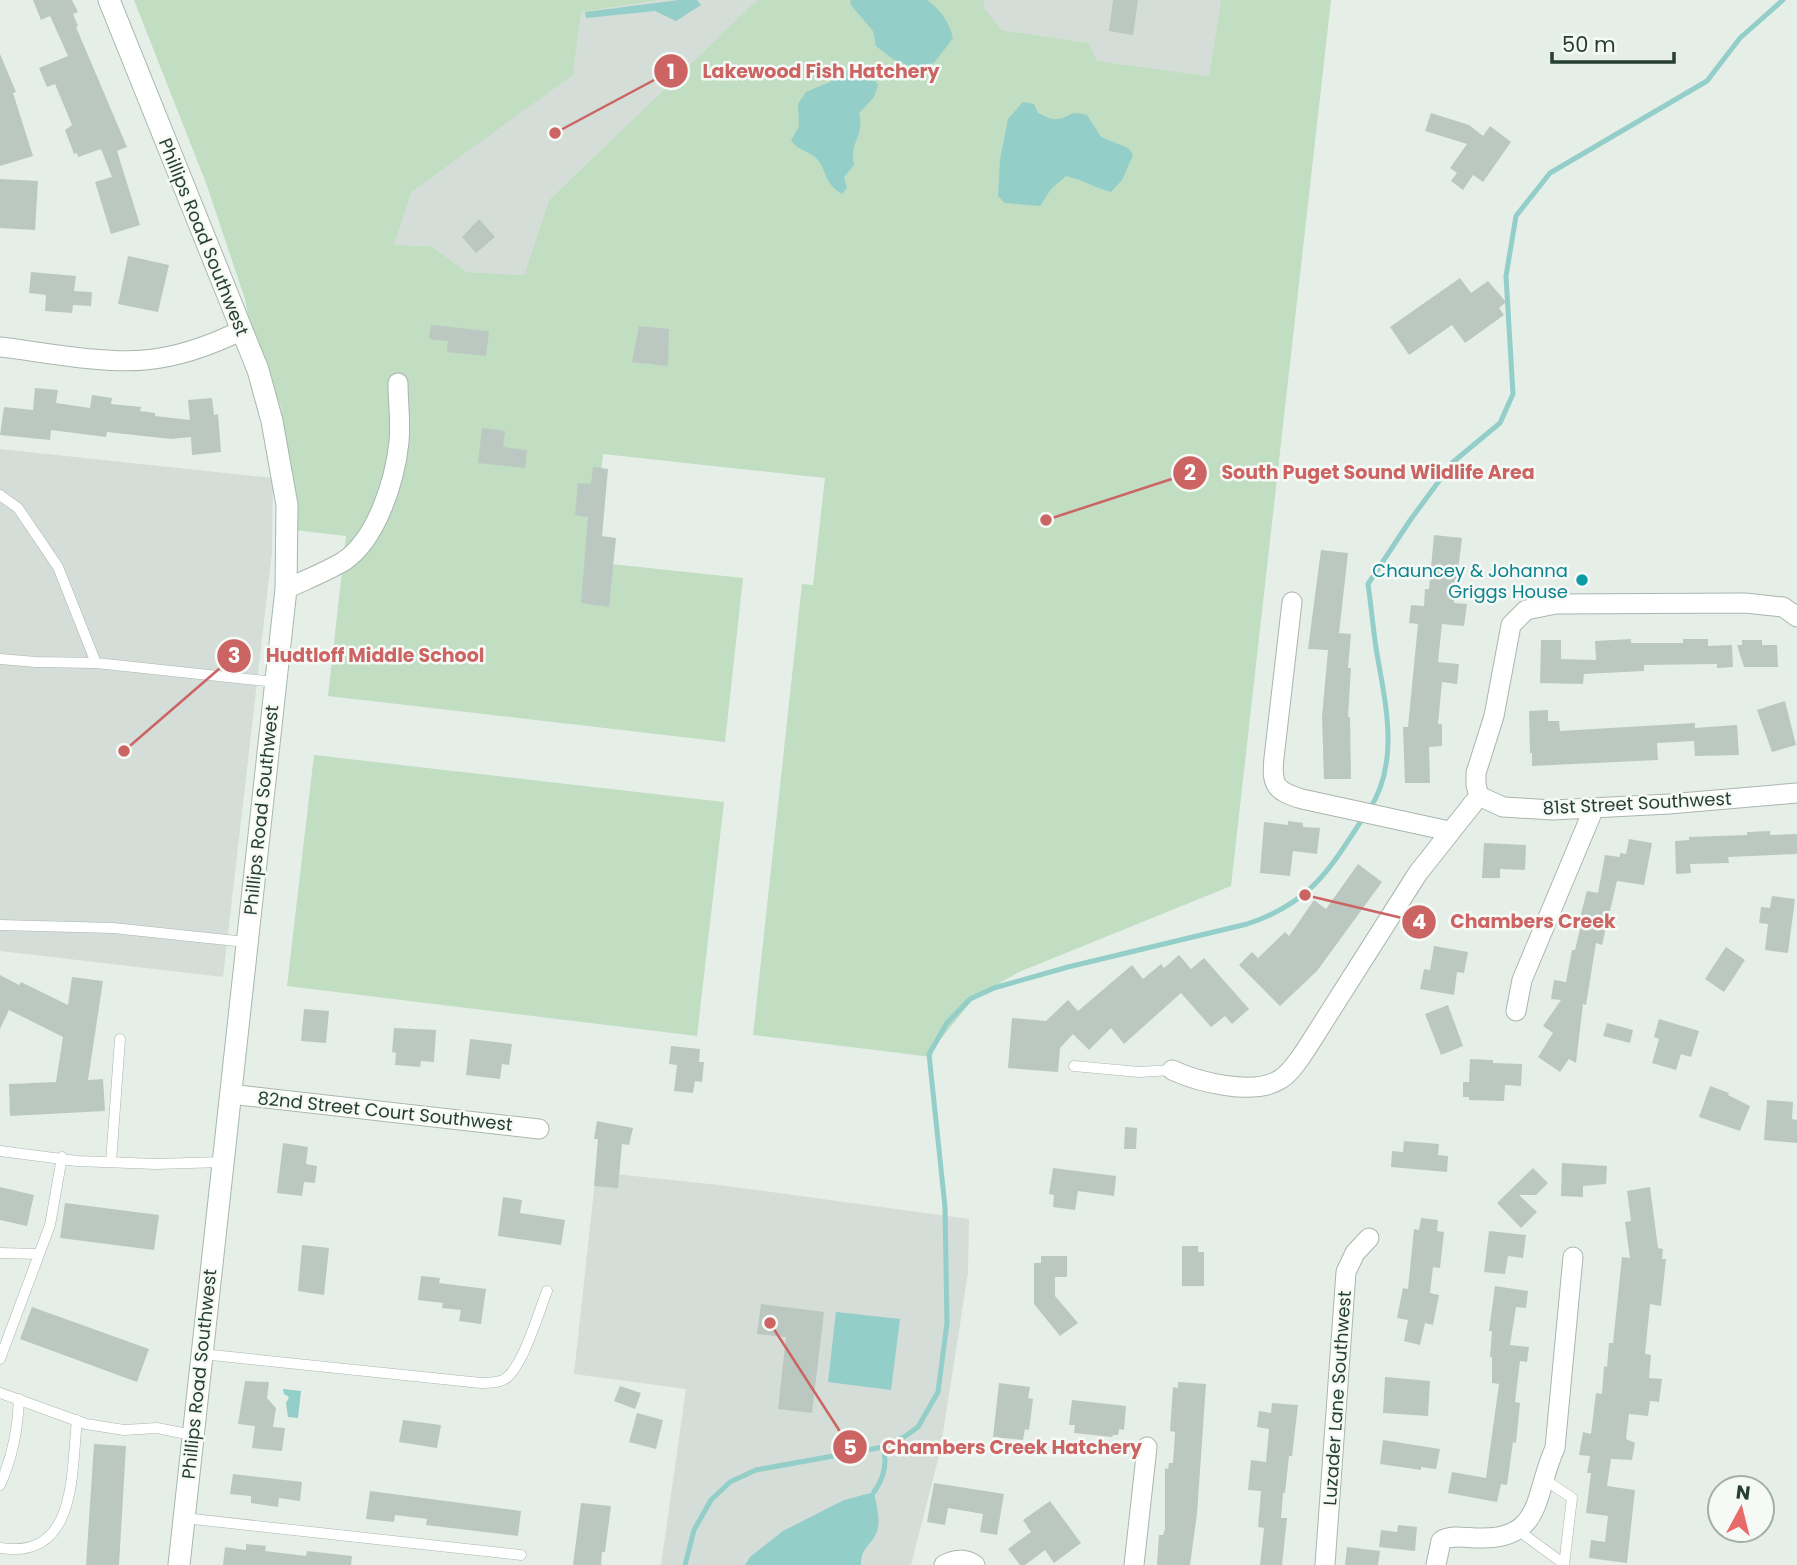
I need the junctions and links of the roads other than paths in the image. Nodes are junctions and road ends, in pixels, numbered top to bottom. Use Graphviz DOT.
graph roads {
  1 [pos="109,0"];
  2 [pos="242,330"];
  3 [pos="0,347"];
  4 [pos="398,383"];
  5 [pos="0,495"];
  6 [pos="286,589"];
  7 [pos="1293,602"];
  8 [pos="1790,612"];
  9 [pos="0,659"];
  10 [pos="96,663"];
  11 [pos="275,682"];
  12 [pos="1797,793"];
  13 [pos="1479,796"];
  14 [pos="1594,808"];
  15 [pos="1449,831"];
  16 [pos="0,925"];
  17 [pos="246,942"];
  18 [pos="1516,1011"];
  19 [pos="120,1039"];
  20 [pos="1074,1066"];
  21 [pos="1172,1070"];
  22 [pos="230,1094"];
  23 [pos="539,1129"];
  24 [pos="0,1151"];
  25 [pos="62,1157"];
  26 [pos="111,1162"];
  27 [pos="223,1162"];
  28 [pos="1369,1238"];
  29 [pos="0,1253"];
  30 [pos="39,1254"];
  31 [pos="1573,1258"];
  32 [pos="547,1291"];
  33 [pos="201,1354"];
  34 [pos="0,1359"];
  35 [pos="0,1392"];
  36 [pos="19,1399"];
  37 [pos="77,1420"];
  38 [pos="192,1435"];
  39 [pos="1147,1447"];
  40 [pos="1543,1478"];
  41 [pos="0,1485"];
  42 [pos="183,1518"];
  43 [pos="1519,1531"];
  44 [pos="0,1548"];
  45 [pos="521,1555"];
  46 [pos="1564,1564"];
  47 [pos="179,1565"];
  48 [pos="944,1565"];
  49 [pos="975,1565"];
  50 [pos="1134,1565"];
  51 [pos="1325,1565"];
  52 [pos="1436,1565"];
  1 -- 2 [label="street, Phillips Road Southwest"];
  2 -- 3 [label="street"];
  2 -- 6 [label="street, Phillips Road Southwest"];
  4 -- 6 [label="street"];
  5 -- 10 [label="lane"];
  6 -- 11 [label="street, Phillips Road Southwest"];
  7 -- 15 [label="street"];
  8 -- 13 [label="street"];
  9 -- 10 [label="lane"];
  10 -- 11 [label="lane"];
  11 -- 17 [label="street, Phillips Road Southwest"];
  12 -- 14 [label="street, 81st Street Southwest"];
  13 -- 14 [label="street, 81st Street Southwest"];
  13 -- 15 [label="street"];
  14 -- 18 [label="street"];
  15 -- 21 [label="street"];
  16 -- 17 [label="lane"];
  17 -- 22 [label="street, Phillips Road Southwest"];
  19 -- 26 [label="lane"];
  20 -- 21 [label="lane"];
  22 -- 23 [label="street, 82nd Street Court Southwest"];
  22 -- 27 [label="street, Phillips Road Southwest"];
  24 -- 25 [label="lane"];
  25 -- 26 [label="lane"];
  25 -- 30 [label="lane"];
  26 -- 27 [label="lane"];
  27 -- 33 [label="street, Phillips Road Southwest"];
  28 -- 51 [label="street, Luzader Lane Southwest"];
  29 -- 30 [label="lane"];
  30 -- 34 [label="lane"];
  31 -- 40 [label="street"];
  32 -- 33 [label="lane"];
  33 -- 38 [label="street, Phillips Road Southwest"];
  35 -- 36 [label="lane"];
  36 -- 37 [label="lane"];
  36 -- 41 [label="lane"];
  37 -- 38 [label="lane"];
  37 -- 44 [label="lane"];
  38 -- 42 [label="street, Phillips Road Southwest"];
  39 -- 50 [label="street"];
  40 -- 43 [label="street"];
  40 -- 46 [label="lane"];
  42 -- 45 [label="lane"];
  42 -- 47 [label="street, Phillips Road Southwest"];
  43 -- 46 [label="lane"];
  43 -- 52 [label="street"];
  48 -- 49 [label="street"];
}
